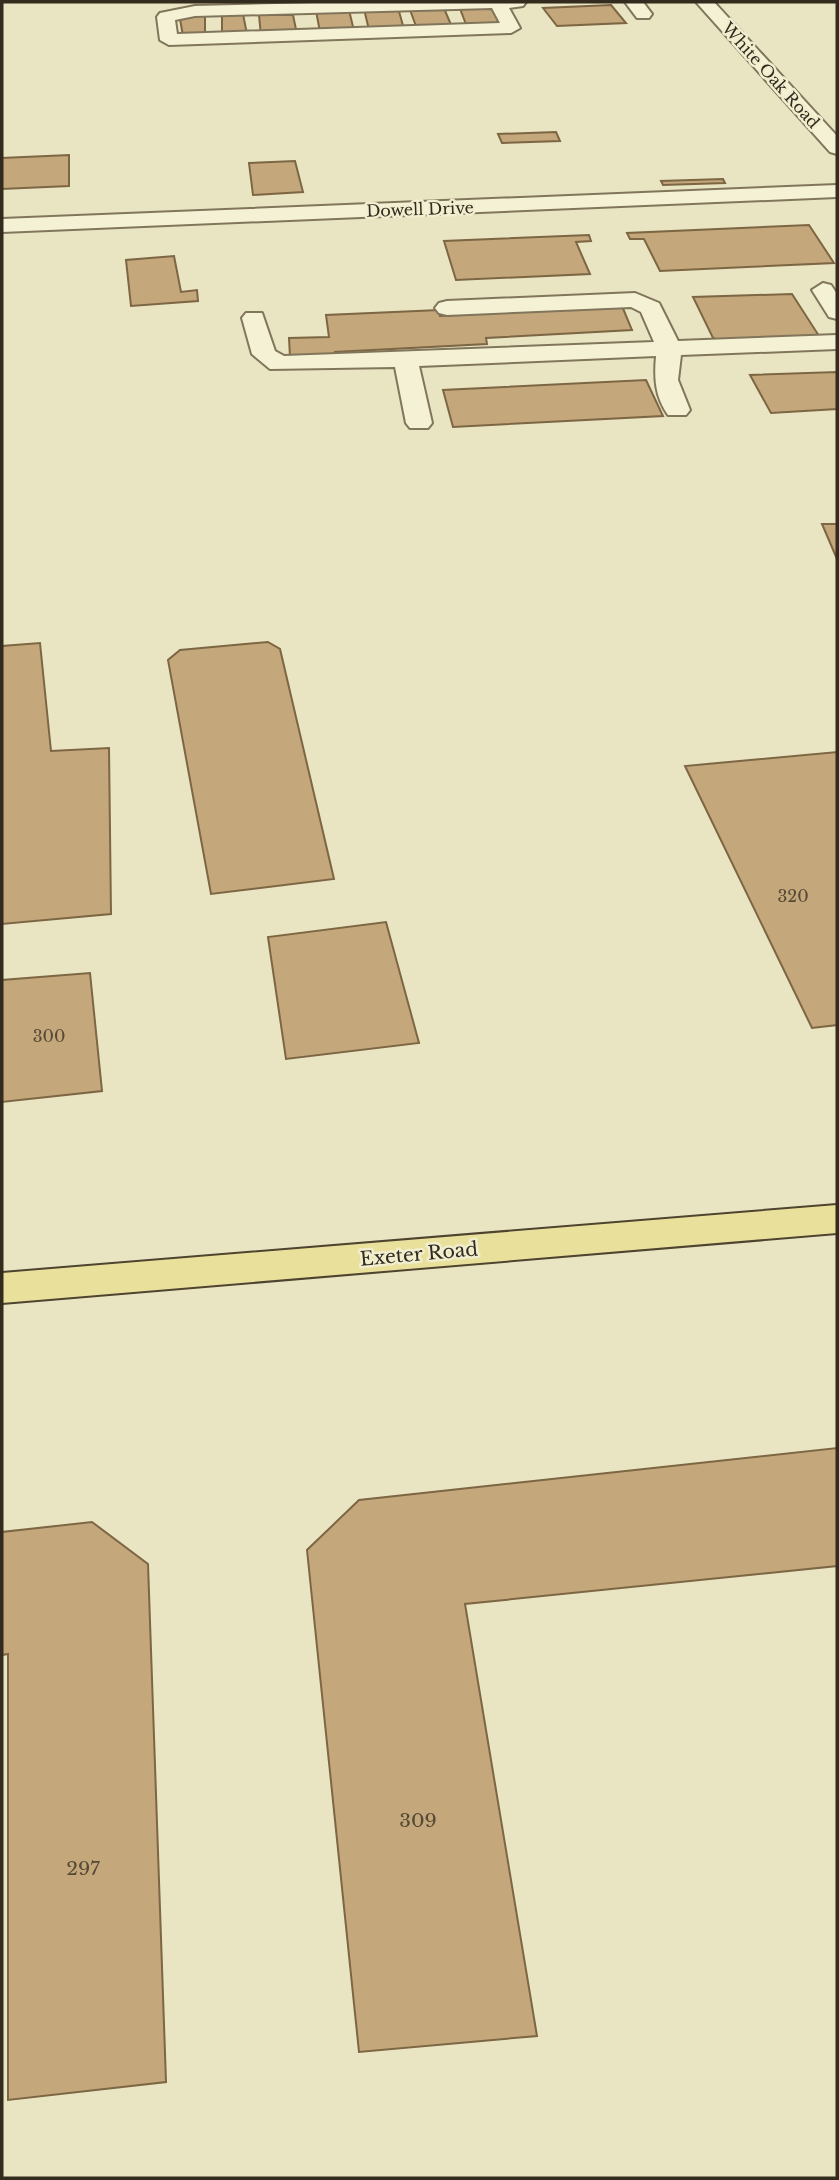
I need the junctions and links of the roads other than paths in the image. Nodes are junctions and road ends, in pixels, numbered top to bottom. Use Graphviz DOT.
graph roads {
  1 [pos="498,2"];
  2 [pos="517,2"];
  3 [pos="705,2"];
  4 [pos="447,3"];
  5 [pos="354,4"];
  6 [pos="401,4"];
  7 [pos="301,5"];
  8 [pos="247,6"];
  9 [pos="211,11"];
  10 [pos="460,30"];
  11 [pos="411,32"];
  12 [pos="362,33"];
  13 [pos="308,35"];
  14 [pos="252,37"];
  15 [pos="211,39"];
  16 [pos="837,116"];
  17 [pos="810,118"];
  18 [pos="837,148"];
  19 [pos="837,191"];
  20 [pos="70,223"];
  21 [pos="2,226"];
  22 [pos="71,248"];
  23 [pos="823,290"];
  24 [pos="447,308"];
  25 [pos="837,312"];
  26 [pos="254,318"];
  27 [pos="837,342"];
  28 [pos="669,349"];
  29 [pos="406,361"];
  30 [pos="677,410"];
  31 [pos="419,423"];
  32 [pos="837,1219"];
  33 [pos="2,1288"];
  1 -- 2 [label="street"];
  1 -- 4 [label="street"];
  1 -- 10 [label="street"];
  3 -- 17 [label="street, White Oak Road"];
  4 -- 6 [label="street"];
  4 -- 10 [label="street"];
  5 -- 6 [label="street"];
  5 -- 7 [label="street"];
  5 -- 12 [label="street"];
  6 -- 11 [label="street"];
  7 -- 8 [label="street"];
  7 -- 13 [label="street"];
  8 -- 9 [label="street"];
  8 -- 14 [label="street"];
  9 -- 15 [label="street"];
  9 -- 15 [label="street"];
  10 -- 11 [label="street"];
  11 -- 12 [label="street"];
  12 -- 13 [label="street"];
  13 -- 14 [label="street"];
  14 -- 15 [label="street"];
  16 -- 17 [label="street"];
  17 -- 18 [label="street, White Oak Road"];
  19 -- 20 [label="street, Dowell Drive"];
  20 -- 21 [label="street, Dowell Drive"];
  20 -- 22 [label="street"];
  23 -- 25 [label="street"];
  24 -- 28 [label="street"];
  26 -- 29 [label="street"];
  27 -- 28 [label="street"];
  28 -- 29 [label="street"];
  28 -- 30 [label="street"];
  29 -- 31 [label="street"];
  32 -- 33 [label="main road, Exeter Road"];
}
